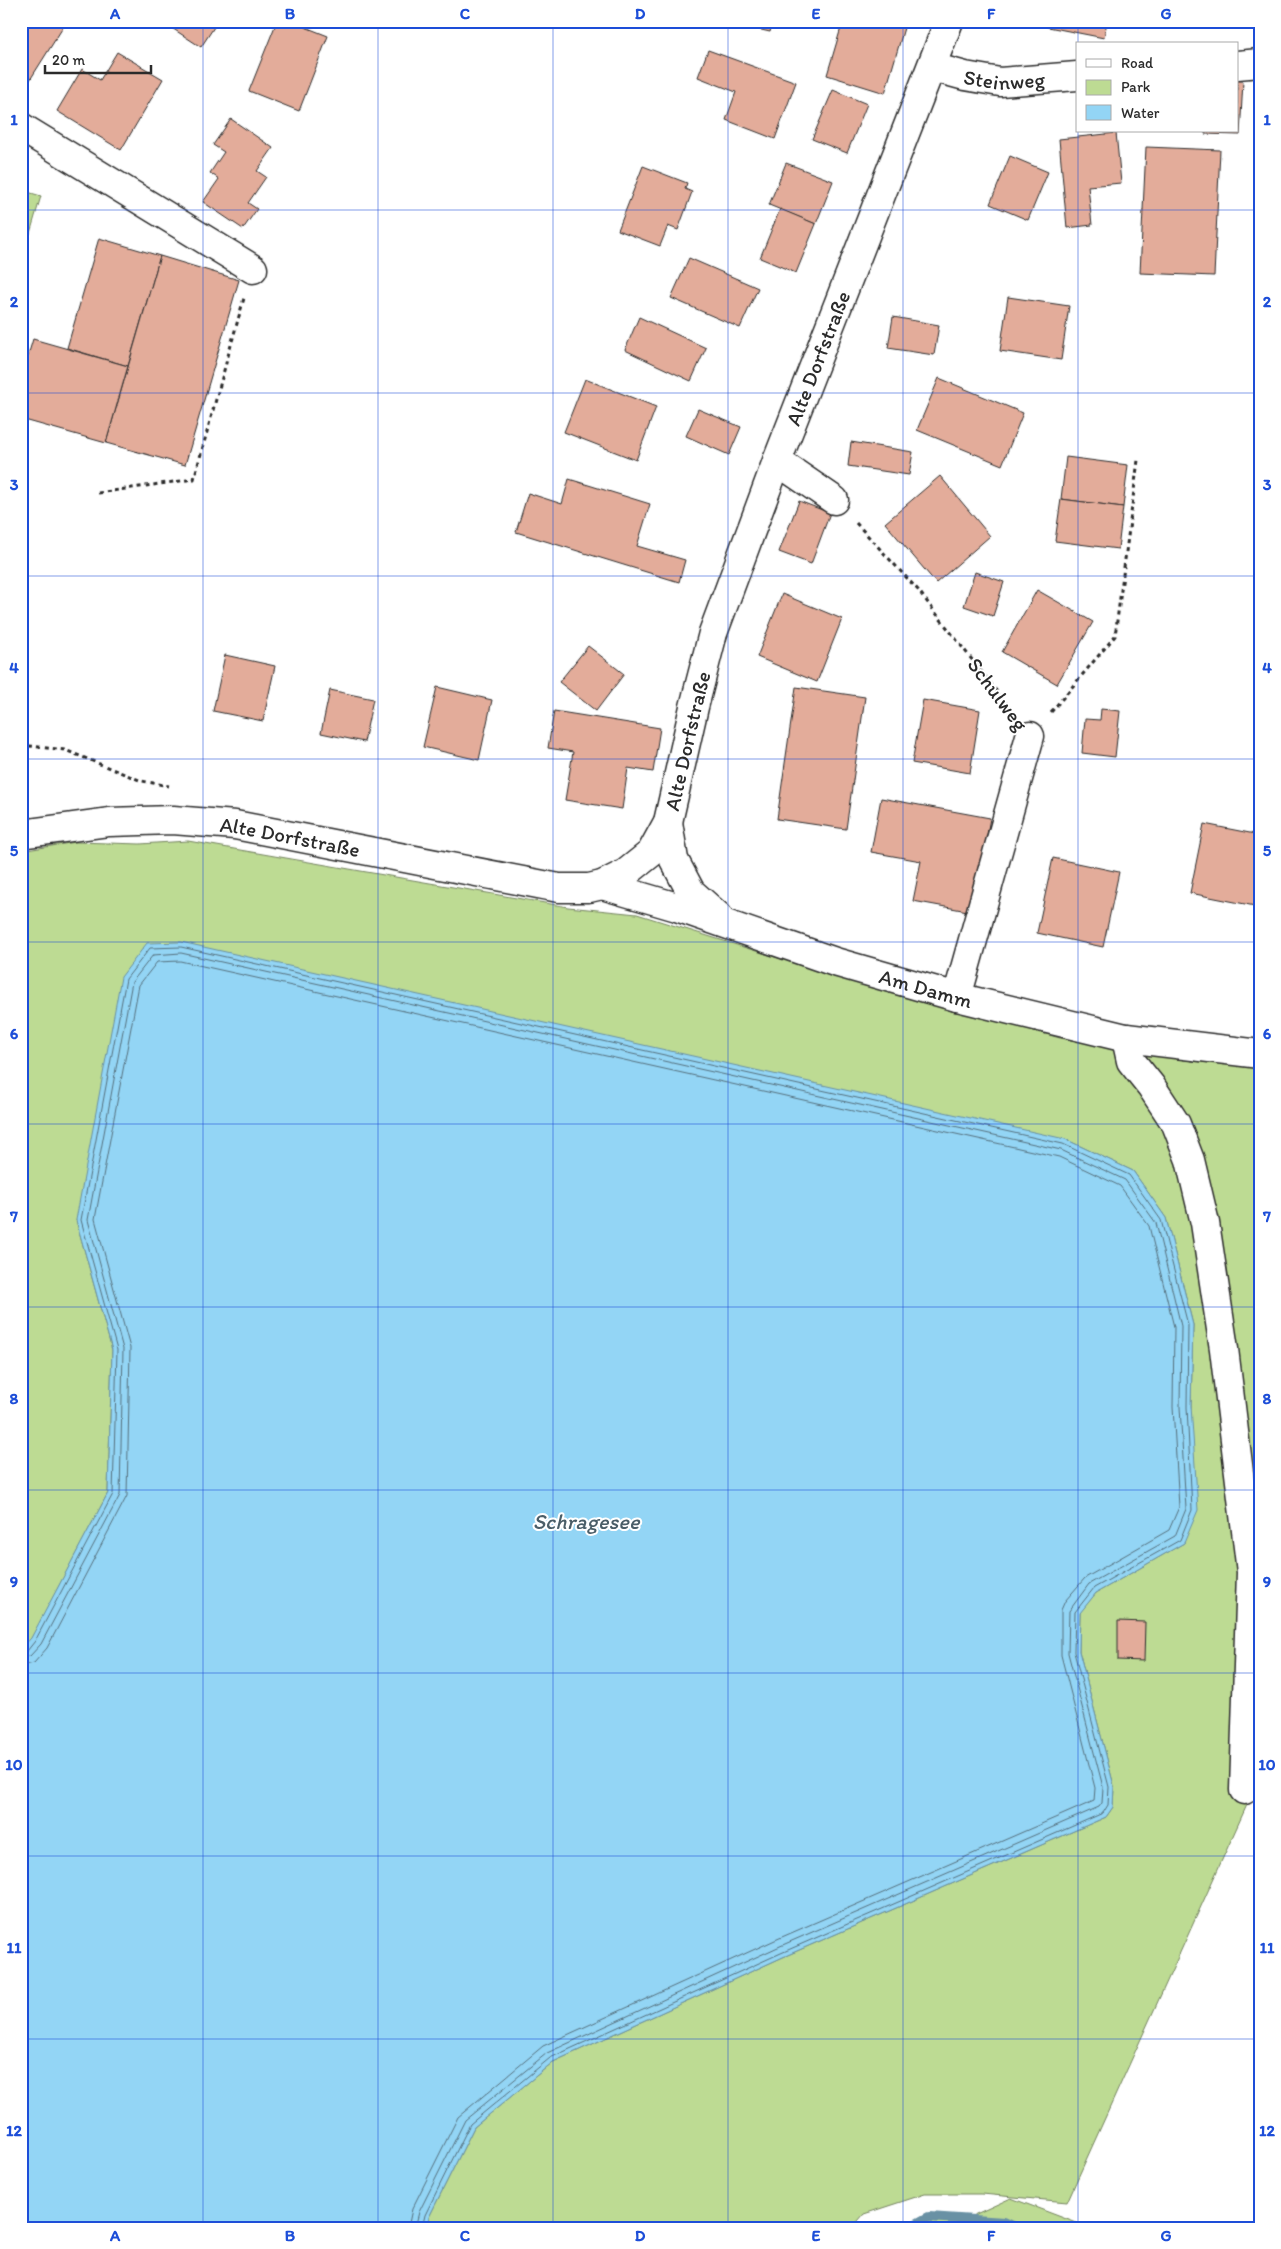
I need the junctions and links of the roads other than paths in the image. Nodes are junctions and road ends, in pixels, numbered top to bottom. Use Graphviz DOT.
graph roads {
  1 [pos="949,21"];
  2 [pos="1260,63"];
  3 [pos="1238,65"];
  4 [pos="932,67"];
  5 [pos="1076,76"];
  6 [pos="21,127"];
  7 [pos="253,269"];
  8 [pos="777,460"];
  9 [pos="834,500"];
  10 [pos="1030,736"];
  11 [pos="668,822"];
  12 [pos="21,834"];
  13 [pos="602,885"];
  14 [pos="728,925"];
  15 [pos="958,997"];
  16 [pos="1126,1038"];
  17 [pos="1260,1054"];
  18 [pos="1244,1790"];
  1 -- 4 [label="street, Alte Dorfstraße"];
  2 -- 3 [label="street"];
  4 -- 5 [label="street, Steinweg"];
  4 -- 8 [label="street, Alte Dorfstraße"];
  6 -- 7 [label="street"];
  8 -- 9 [label="street"];
  8 -- 11 [label="street, Alte Dorfstraße"];
  10 -- 15 [label="street, Schulweg"];
  11 -- 13 [label="street, Alte Dorfstraße"];
  11 -- 14 [label="street"];
  12 -- 13 [label="street, Alte Dorfstraße"];
  13 -- 14 [label="street, Am Damm"];
  14 -- 15 [label="street, Am Damm"];
  15 -- 16 [label="street, Am Damm"];
  16 -- 17 [label="street, Am Damm"];
  16 -- 18 [label="street"];
}
